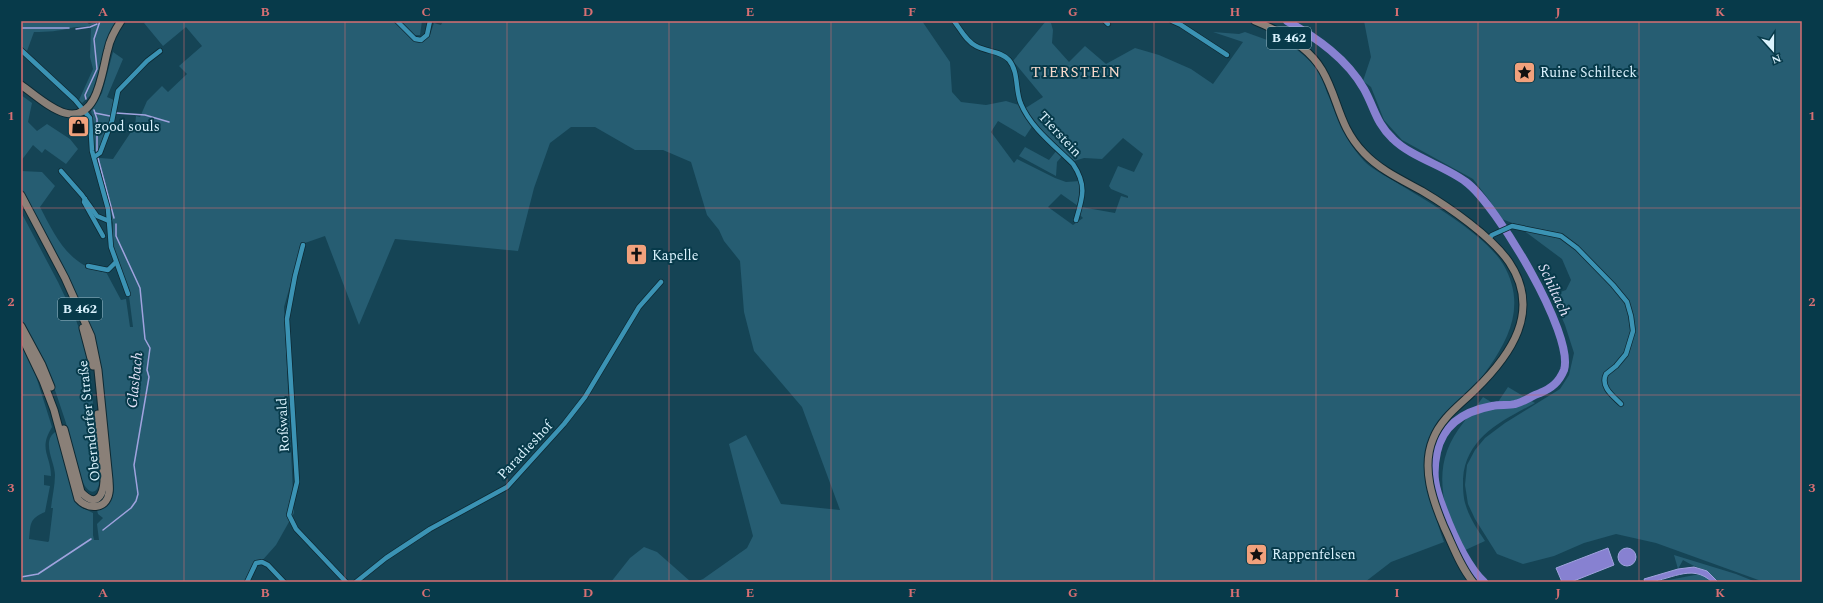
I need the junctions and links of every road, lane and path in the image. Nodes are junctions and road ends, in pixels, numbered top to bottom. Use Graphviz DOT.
graph roads {
  1 [pos="121,21"];
  2 [pos="125,21"];
  3 [pos="397,21"];
  4 [pos="430,21"];
  5 [pos="954,21"];
  6 [pos="1172,21"];
  7 [pos="1255,21"];
  8 [pos="115,31"];
  9 [pos="21,50"];
  10 [pos="160,52"];
  11 [pos="1227,55"];
  12 [pos="21,85"];
  13 [pos="84,110"];
  14 [pos="94,157"];
  15 [pos="61,171"];
  16 [pos="21,195"];
  17 [pos="85,199"];
  18 [pos="21,204"];
  19 [pos="1076,220"];
  20 [pos="109,221"];
  21 [pos="103,236"];
  22 [pos="1488,240"];
  23 [pos="303,245"];
  24 [pos="115,263"];
  25 [pos="88,266"];
  26 [pos="661,282"];
  27 [pos="128,294"];
  28 [pos="21,326"];
  29 [pos="21,335"];
  30 [pos="1621,404"];
  31 [pos="247,582"];
  32 [pos="284,582"];
  33 [pos="346,582"];
  34 [pos="356,582"];
  35 [pos="1473,582"];
  1 -- 8 [label="main road"];
  2 -- 8 [label="street"];
  3 -- 4 [label="street"];
  5 -- 19 [label="street, Tierstein"];
  6 -- 11 [label="street"];
  7 -- 22 [label="main road, B 462"];
  8 -- 13 [label="main road"];
  9 -- 13 [label="street"];
  10 -- 14 [label="street"];
  12 -- 13 [label="main road"];
  13 -- 14 [label="street"];
  14 -- 20 [label="street"];
  15 -- 17 [label="street"];
  16 -- 29 [label="main road, Oberndorfer Straße / B 462"];
  17 -- 20 [label="street"];
  17 -- 21 [label="street"];
  18 -- 28 [label="main road, Oberndorfer Straße / B 462"];
  20 -- 24 [label="street"];
  22 -- 30 [label="street"];
  22 -- 35 [label="main road, B 462"];
  23 -- 33 [label="street, Roßwald"];
  24 -- 25 [label="street"];
  24 -- 27 [label="street"];
  26 -- 34 [label="street, Paradieshof"];
  31 -- 32 [label="street"];
}
